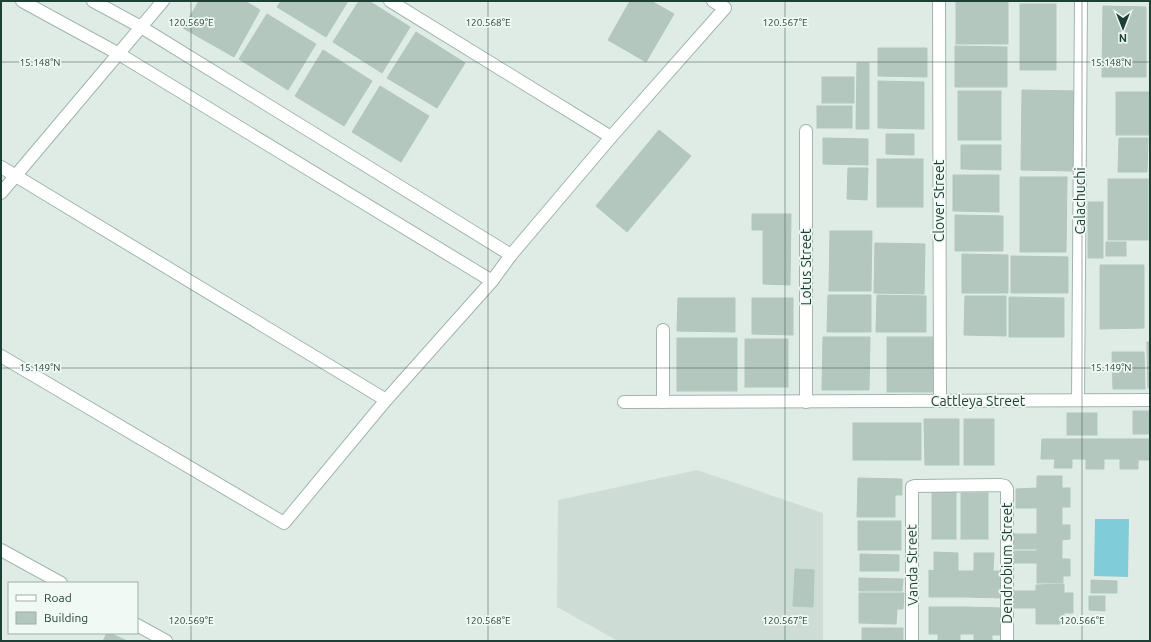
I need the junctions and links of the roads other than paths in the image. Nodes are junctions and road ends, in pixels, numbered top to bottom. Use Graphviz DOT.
graph roads {
  1 [pos="22,1"];
  2 [pos="93,1"];
  3 [pos="163,1"];
  4 [pos="390,1"];
  5 [pos="713,1"];
  6 [pos="939,1"];
  7 [pos="1081,1"];
  8 [pos="141,27"];
  9 [pos="119,54"];
  10 [pos="806,131"];
  11 [pos="611,137"];
  12 [pos="1,167"];
  13 [pos="15,175"];
  14 [pos="1,193"];
  15 [pos="511,255"];
  16 [pos="492,281"];
  17 [pos="663,330"];
  18 [pos="1,356"];
  19 [pos="386,400"];
  20 [pos="1078,400"];
  21 [pos="1150,400"];
  22 [pos="940,401"];
  23 [pos="624,402"];
  24 [pos="663,402"];
  25 [pos="806,402"];
  26 [pos="911,490"];
  27 [pos="1,550"];
  28 [pos="59,582"];
  29 [pos="138,626"];
  30 [pos="166,641"];
  31 [pos="912,641"];
  32 [pos="1007,641"];
  1 -- 9 [label="street"];
  2 -- 8 [label="street"];
  3 -- 8 [label="street"];
  4 -- 11 [label="street"];
  5 -- 11 [label="street"];
  6 -- 22 [label="street, Clover Street"];
  7 -- 20 [label="street, Calachuchi"];
  8 -- 9 [label="street"];
  8 -- 15 [label="street"];
  9 -- 13 [label="street"];
  9 -- 16 [label="street"];
  10 -- 25 [label="street, Lotus Street"];
  11 -- 15 [label="street"];
  12 -- 13 [label="street"];
  13 -- 14 [label="street"];
  13 -- 19 [label="street"];
  15 -- 16 [label="street"];
  16 -- 19 [label="street"];
  17 -- 24 [label="street"];
  18 -- 19 [label="street"];
  20 -- 21 [label="street, Cattleya Street"];
  20 -- 22 [label="street, Cattleya Street"];
  22 -- 25 [label="street, Cattleya Street"];
  23 -- 24 [label="street, Cattleya Street"];
  24 -- 25 [label="street, Cattleya Street"];
  26 -- 31 [label="street, Vanda Street"];
  26 -- 32 [label="street, Dendrobium Street"];
  27 -- 28 [label="street"];
  29 -- 30 [label="street"];
}
